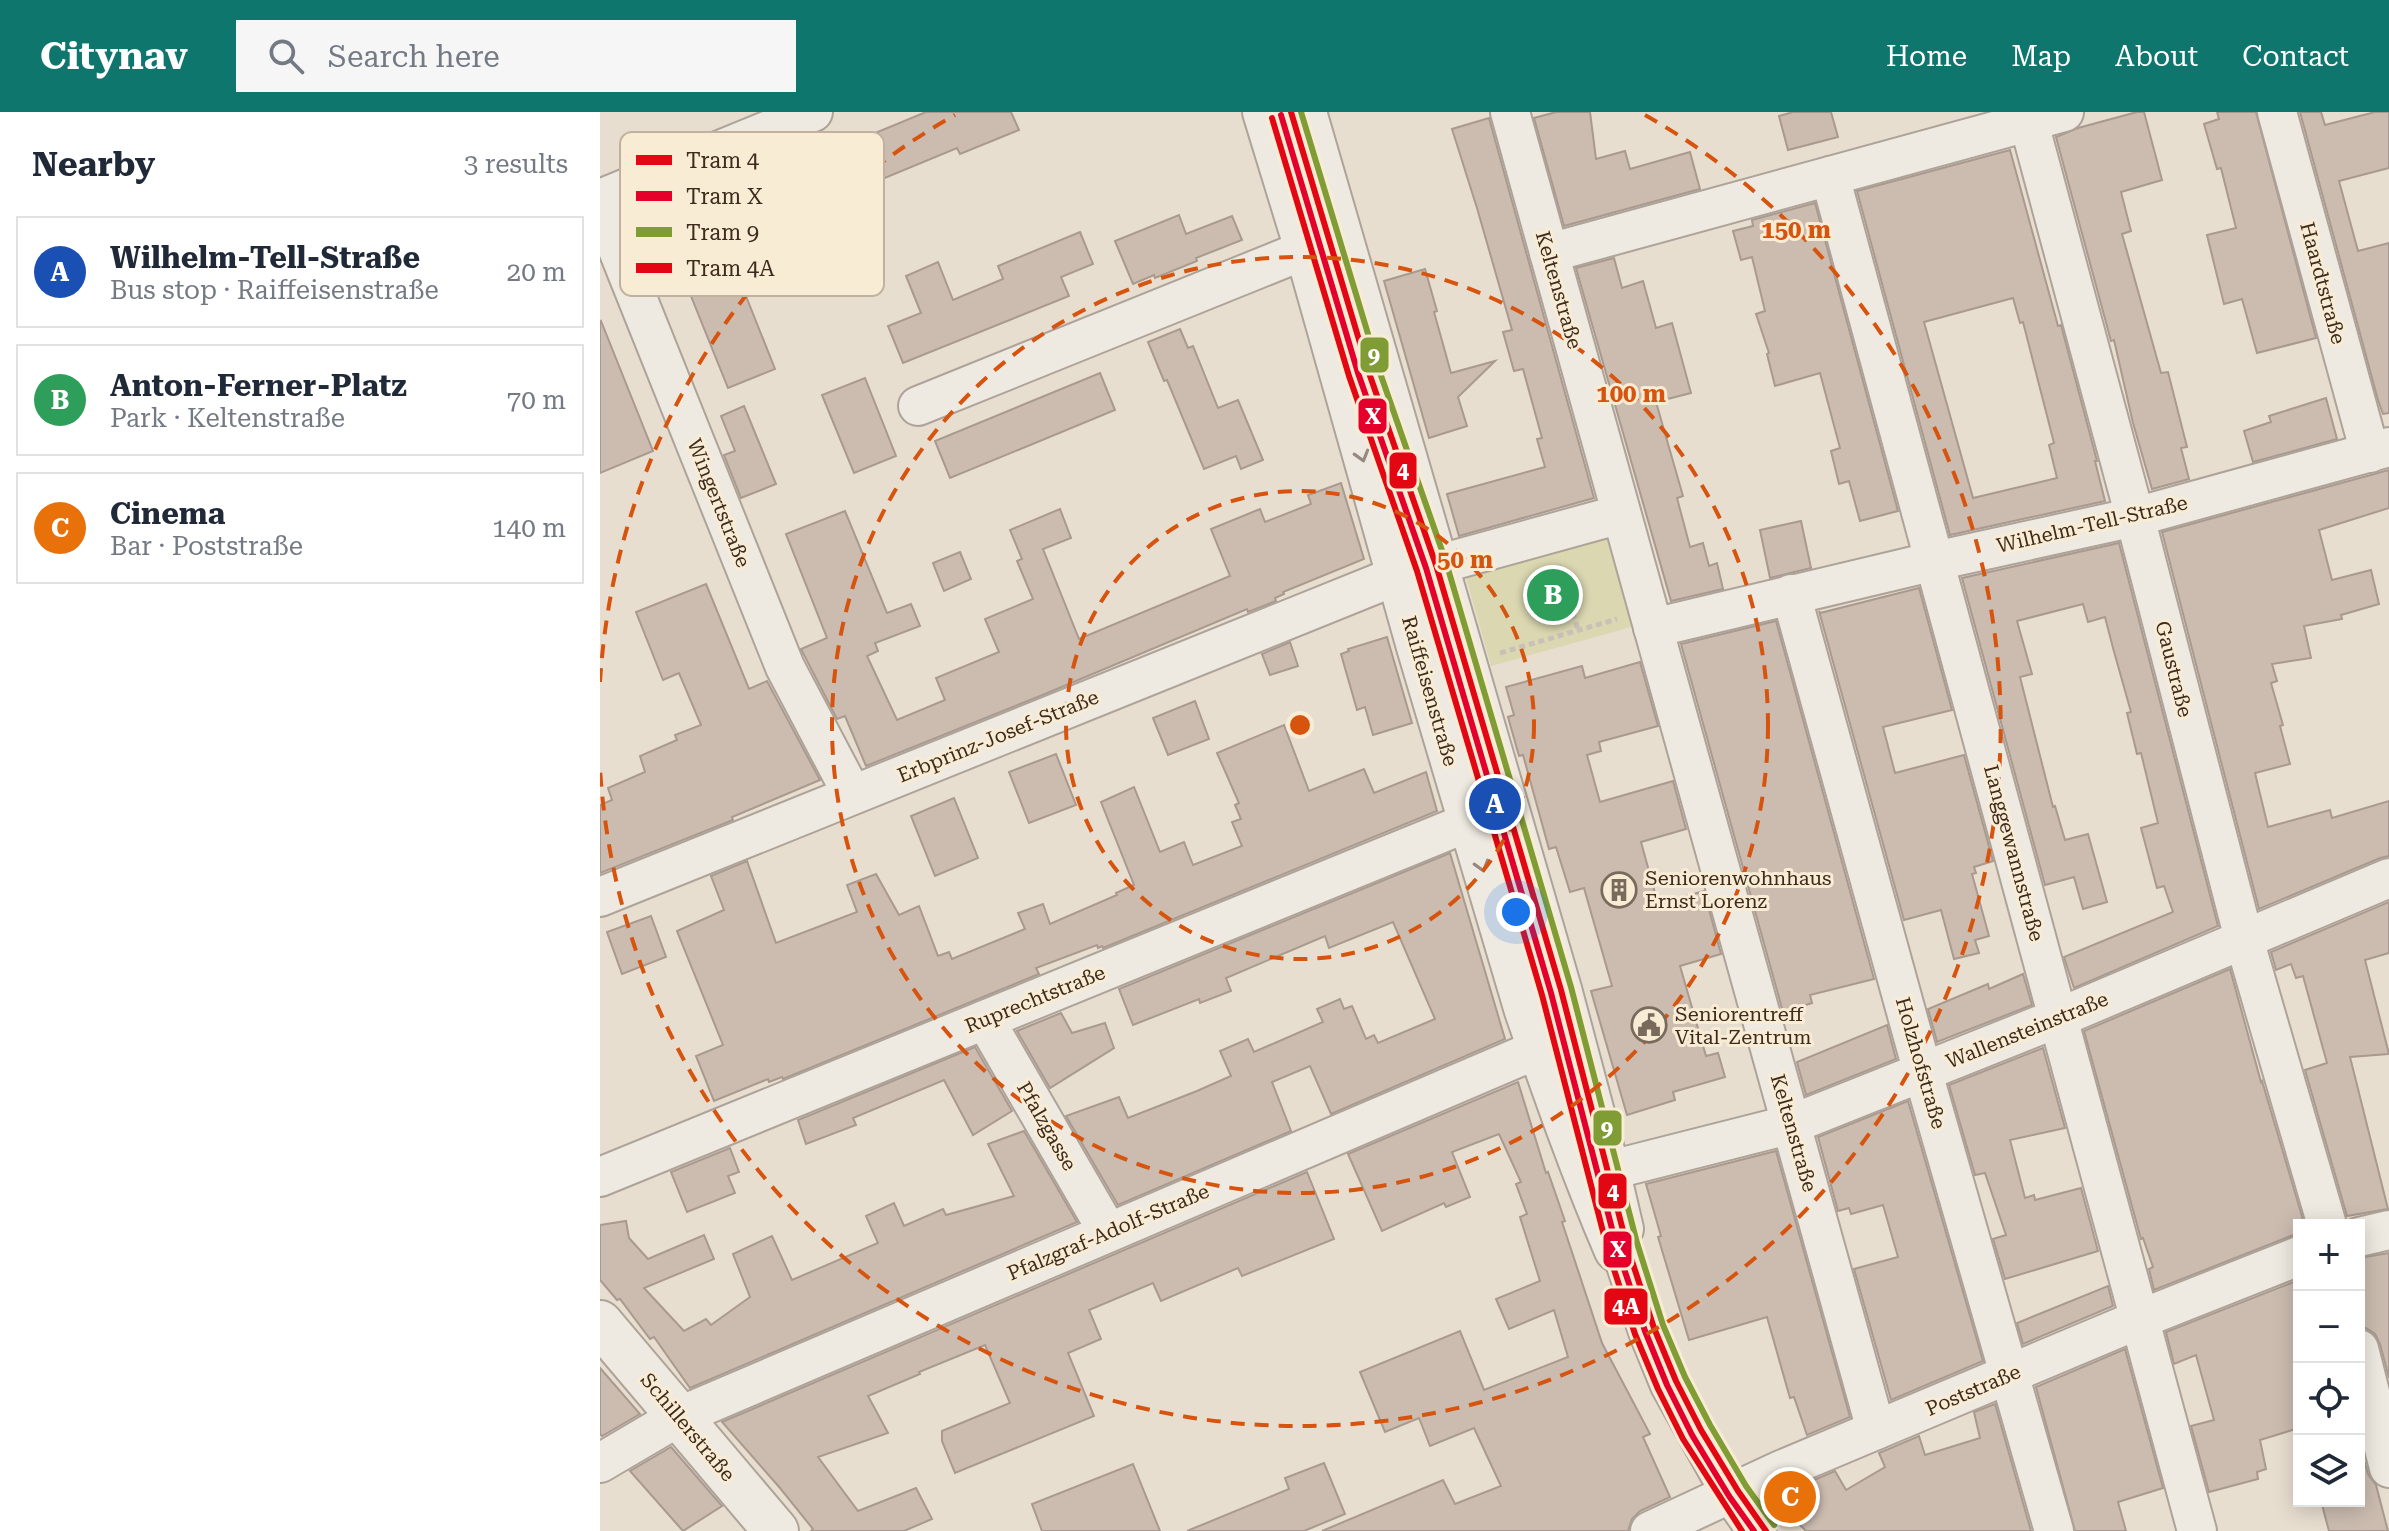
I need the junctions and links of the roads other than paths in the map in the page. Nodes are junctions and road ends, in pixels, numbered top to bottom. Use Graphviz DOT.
graph roads {
  1 [pos="813,112"];
  2 [pos="1262,112"];
  3 [pos="1307,112"];
  4 [pos="1510,112"];
  5 [pos="2277,112"];
  6 [pos="2039,115"];
  7 [pos="766,132"];
  8 [pos="1830,176"];
  9 [pos="620,194"];
  10 [pos="600,202"];
  11 [pos="1343,236"];
  12 [pos="1304,249"];
  13 [pos="620,252"];
  14 [pos="1549,253"];
  15 [pos="637,296"];
  16 [pos="918,406"];
  17 [pos="2379,450"];
  18 [pos="1621,514"];
  19 [pos="2135,517"];
  20 [pos="1935,561"];
  21 [pos="1438,564"];
  22 [pos="1396,576"];
  23 [pos="1791,594"];
  24 [pos="1651,619"];
  25 [pos="852,794"];
  26 [pos="1469,822"];
  27 [pos="2389,878"];
  28 [pos="600,897"];
  29 [pos="2244,939"];
  30 [pos="2058,1018"];
  31 [pos="985,1020"];
  32 [pos="1574,1034"];
  33 [pos="1537,1049"];
  34 [pos="1923,1073"];
  35 [pos="1792,1124"];
  36 [pos="1596,1173"];
  37 [pos="600,1177"];
  38 [pos="2325,1219"];
  39 [pos="2389,1230"];
  40 [pos="1108,1232"];
  41 [pos="2365,1236"];
  42 [pos="2293,1258"];
  43 [pos="2140,1319"];
  44 [pos="600,1323"];
  45 [pos="2363,1363"];
  46 [pos="2010,1375"];
  47 [pos="680,1416"];
  48 [pos="1876,1430"];
  49 [pos="600,1463"];
  50 [pos="2389,1468"];
  51 [pos="1731,1494"];
  52 [pos="776,1531"];
  53 [pos="1650,1531"];
  54 [pos="1757,1531"];
  55 [pos="2054,1531"];
  56 [pos="2197,1531"];
  1 -- 7 [label="street"];
  2 -- 12 [label="street, Raiffeisenstraße"];
  3 -- 11 [label="street, Raiffeisenstraße"];
  4 -- 14 [label="street, Keltenstraße"];
  5 -- 17 [label="street, Haardtstraße"];
  6 -- 8 [label="street"];
  6 -- 19 [label="street, Gaustraße"];
  8 -- 14 [label="street"];
  8 -- 20 [label="street, Langgewannstraße"];
  9 -- 10 [label="street"];
  10 -- 13 [label="street, Wingertstraße"];
  11 -- 12 [label="street"];
  11 -- 21 [label="street, Raiffeisenstraße"];
  12 -- 16 [label="street"];
  12 -- 22 [label="street, Raiffeisenstraße, one-way"];
  14 -- 18 [label="street, Keltenstraße"];
  15 -- 25 [label="street, Wingertstraße"];
  17 -- 19 [label="street, Wilhelm-Tell-Straße"];
  18 -- 21 [label="street"];
  18 -- 24 [label="street, Keltenstraße"];
  19 -- 20 [label="street, Wilhelm-Tell-Straße"];
  19 -- 29 [label="street, Gaustraße"];
  20 -- 23 [label="street, Wilhelm-Tell-Straße"];
  20 -- 30 [label="street, Langgewannstraße"];
  21 -- 22 [label="street, Erbprinz-Josef-Straße"];
  21 -- 32 [label="street, Raiffeisenstraße"];
  22 -- 25 [label="street, Erbprinz-Josef-Straße"];
  22 -- 26 [label="street, Raiffeisenstraße"];
  23 -- 24 [label="street, Wilhelm-Tell-Straße"];
  23 -- 34 [label="street, Holzhofstraße"];
  24 -- 35 [label="street, Keltenstraße"];
  25 -- 28 [label="street, Erbprinz-Josef-Straße"];
  26 -- 31 [label="street, Ruprechtstraße"];
  26 -- 33 [label="street, Raiffeisenstraße, one-way"];
  27 -- 29 [label="street, Wallensteinstraße"];
  29 -- 30 [label="street, Wallensteinstraße"];
  29 -- 38 [label="street, Gaustraße"];
  30 -- 34 [label="street, Wallensteinstraße"];
  30 -- 43 [label="street, Langgewannstraße"];
  31 -- 37 [label="street, Ruprechtstraße"];
  31 -- 40 [label="street, Pfalzgasse"];
  32 -- 33 [label="street, Pfalzgraf-Adolf-Straße"];
  32 -- 36 [label="street, Raiffeisenstraße"];
  33 -- 36 [label="street, Raiffeisenstraße"];
  33 -- 40 [label="street, Pfalzgraf-Adolf-Straße"];
  34 -- 35 [label="street, Wallensteinstraße"];
  34 -- 46 [label="street, Holzhofstraße"];
  35 -- 36 [label="street, Wallensteinstraße"];
  35 -- 48 [label="street, Keltenstraße"];
  36 -- 51 [label="street, Raiffeisenstraße"];
  39 -- 41 [label="street"];
  40 -- 47 [label="street, Pfalzgraf-Adolf-Straße"];
  42 -- 43 [label="street, Poststraße"];
  43 -- 46 [label="street, Poststraße"];
  43 -- 56 [label="street, Langgewannstraße"];
  44 -- 47 [label="street, Schillerstraße"];
  45 -- 50 [label="street"];
  46 -- 48 [label="street, Poststraße"];
  46 -- 55 [label="street, Holzhofstraße"];
  47 -- 49 [label="street, Pfalzgraf-Adolf-Straße"];
  47 -- 52 [label="street, Schillerstraße"];
  48 -- 51 [label="street, Poststraße"];
  51 -- 53 [label="street, Poststraße"];
  51 -- 54 [label="street, Raiffeisenstraße"];
}
